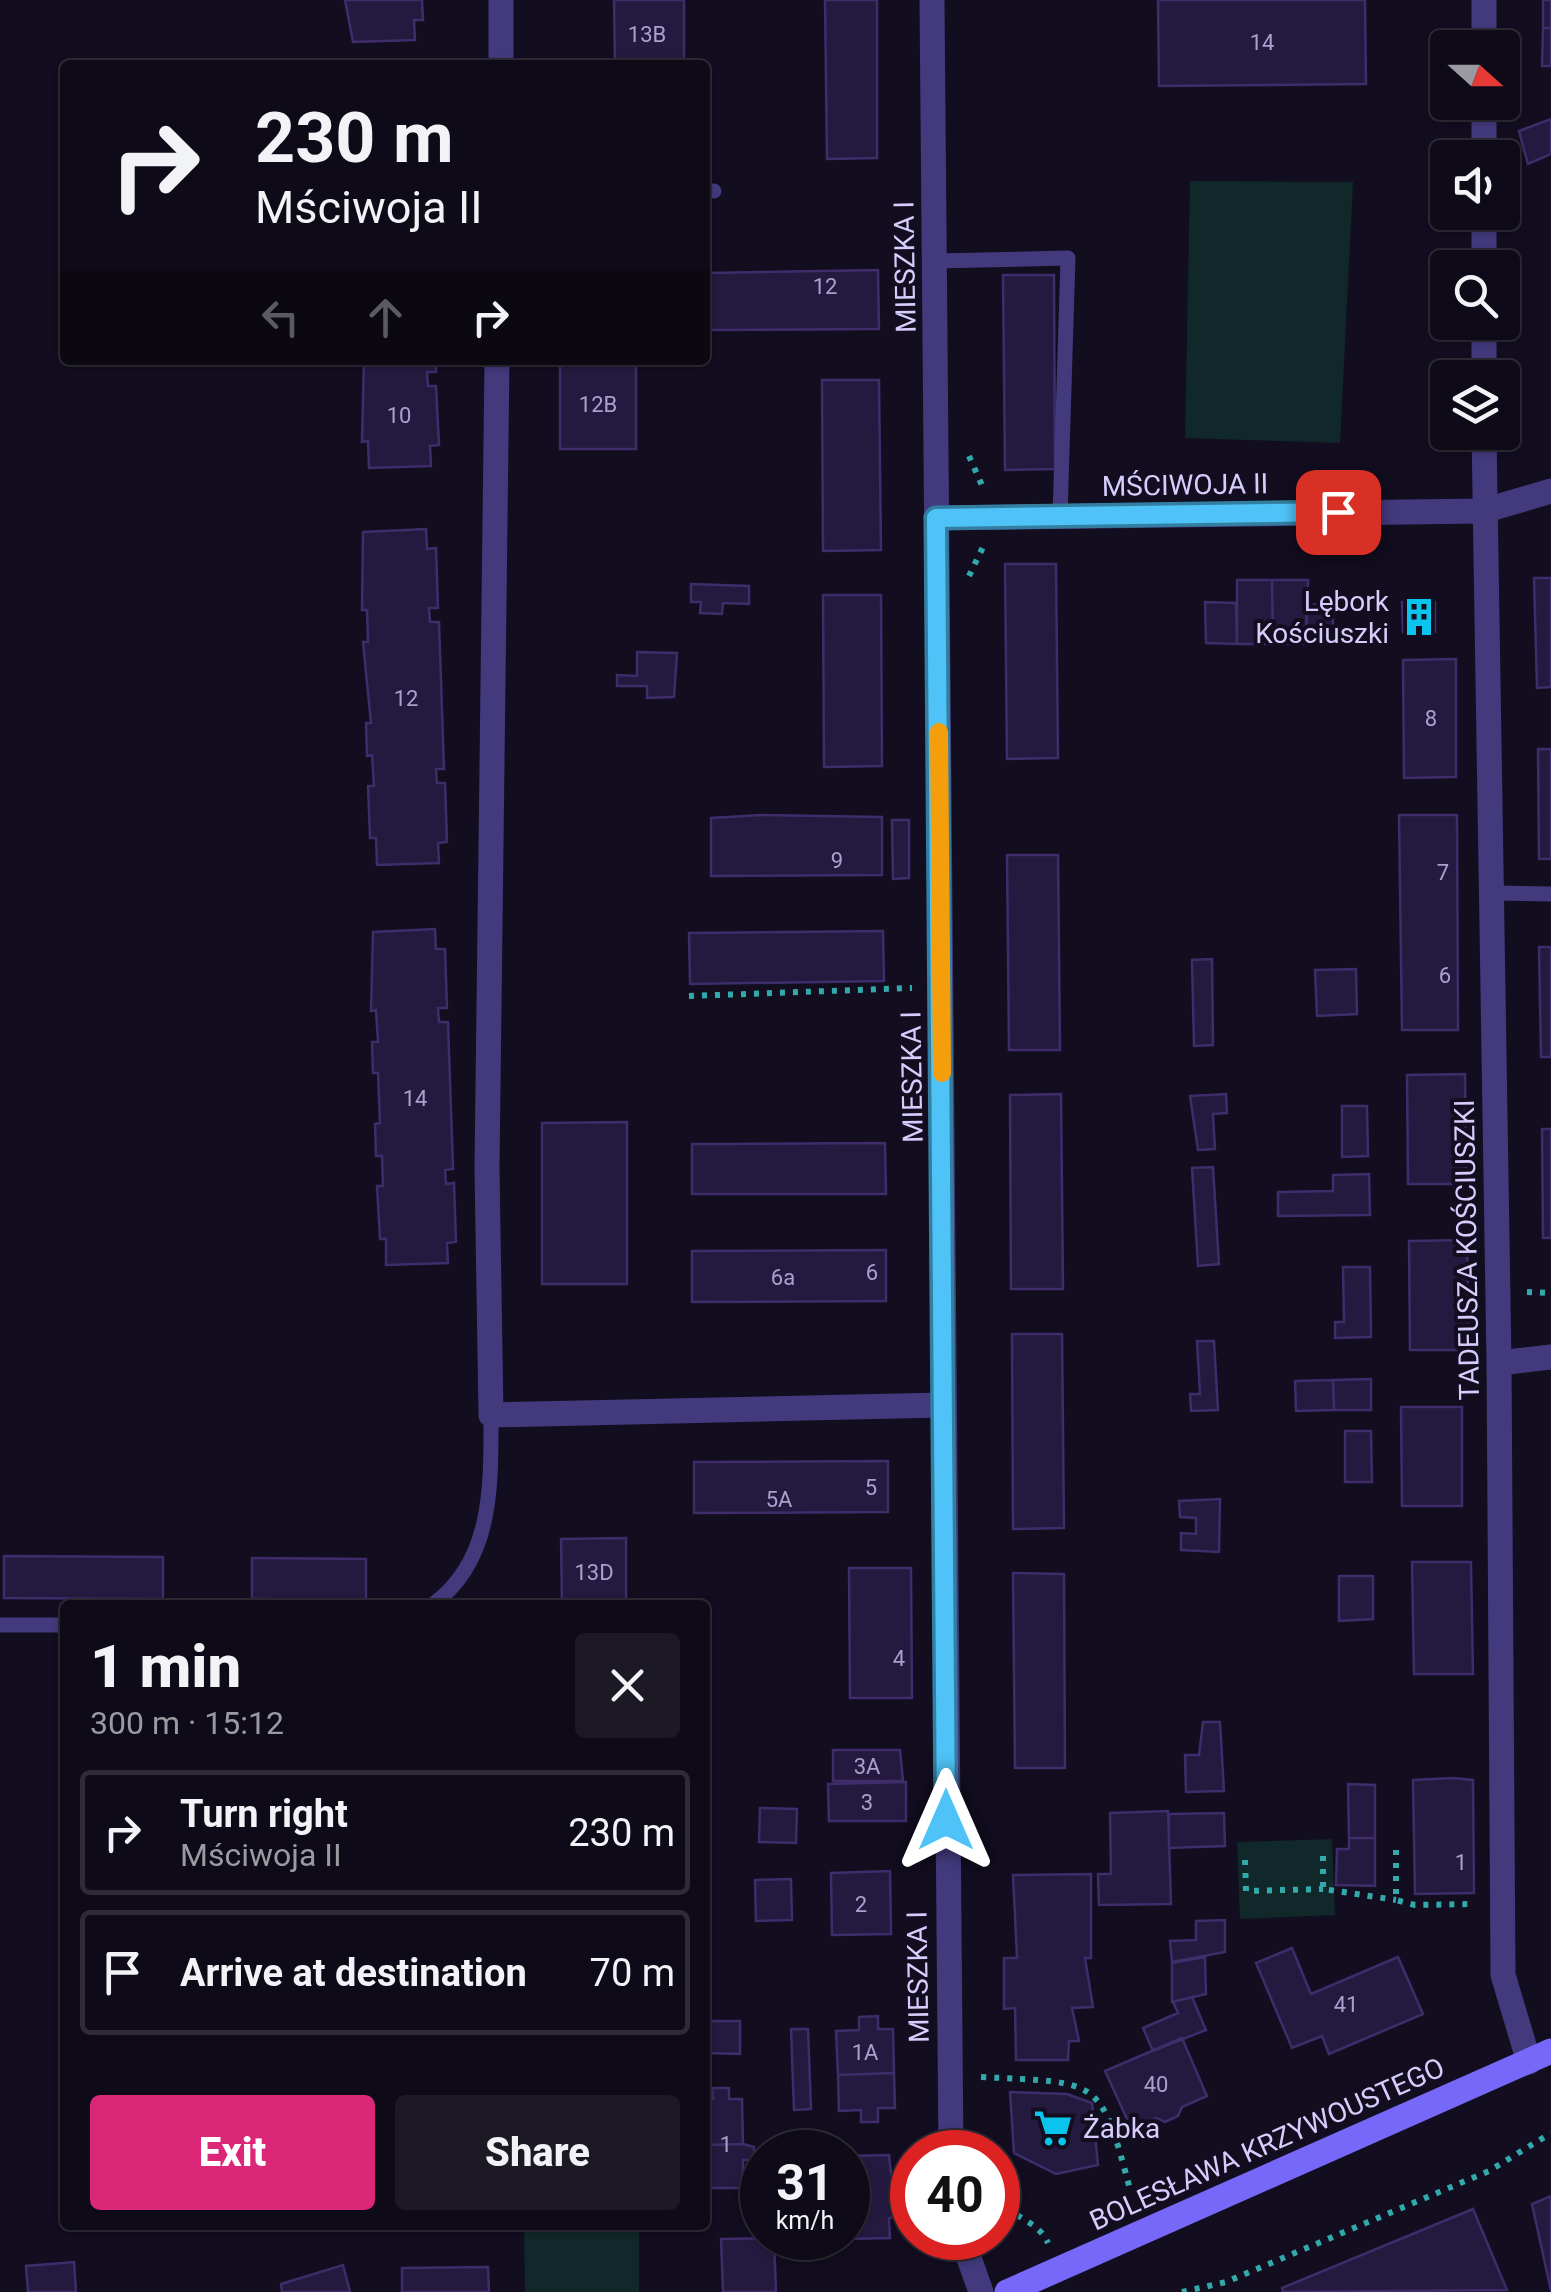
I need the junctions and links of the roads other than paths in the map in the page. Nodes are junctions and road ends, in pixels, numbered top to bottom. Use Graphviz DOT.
graph roads {
  1 [pos="501,0"];
  2 [pos="932,0"];
  3 [pos="1484,0"];
  4 [pos="1484,30"];
  5 [pos="500,60"];
  6 [pos="935,261"];
  7 [pos="497,365"];
  8 [pos="1484,450"];
  9 [pos="1551,492"];
  10 [pos="1483,510"];
  11 [pos="1060,516"];
  12 [pos="936,518"];
  13 [pos="1490,893"];
  14 [pos="1551,894"];
  15 [pos="1551,1358"];
  16 [pos="1499,1362"];
  17 [pos="944,1405"];
  18 [pos="491,1415"];
  19 [pos="436,1600"];
  20 [pos="0,1625"];
  21 [pos="60,1625"];
  22 [pos="1540,2056"];
  23 [pos="951,2130"];
  24 [pos="970,2260"];
  25 [pos="981,2292"];
  26 [pos="1007,2292"];
  1 -- 5 [label="street"];
  2 -- 6 [label="street, MIESZKA I"];
  3 -- 4 [label="street"];
  6 -- 11 [label="lane"];
  6 -- 12 [label="street, MIESZKA I"];
  7 -- 18 [label="street"];
  8 -- 10 [label="street, TADEUSZA KOŚCIUSZKI"];
  9 -- 10 [label="street, MŚCIWOJA II"];
  10 -- 11 [label="street, MŚCIWOJA II"];
  10 -- 13 [label="street, TADEUSZA KOŚCIUSZKI"];
  11 -- 12 [label="street, MŚCIWOJA II"];
  12 -- 17 [label="street, MIESZKA I"];
  13 -- 14 [label="lane"];
  13 -- 16 [label="street, TADEUSZA KOŚCIUSZKI"];
  15 -- 16 [label="street"];
  16 -- 22 [label="street, TADEUSZA KOŚCIUSZKI"];
  17 -- 18 [label="street"];
  17 -- 23 [label="street, MIESZKA I"];
  18 -- 19 [label="lane"];
  20 -- 21 [label="lane"];
  22 -- 26 [label="main road, BOLESŁAWA KRZYWOUSTEGO"];
  24 -- 25 [label="street"];
}
